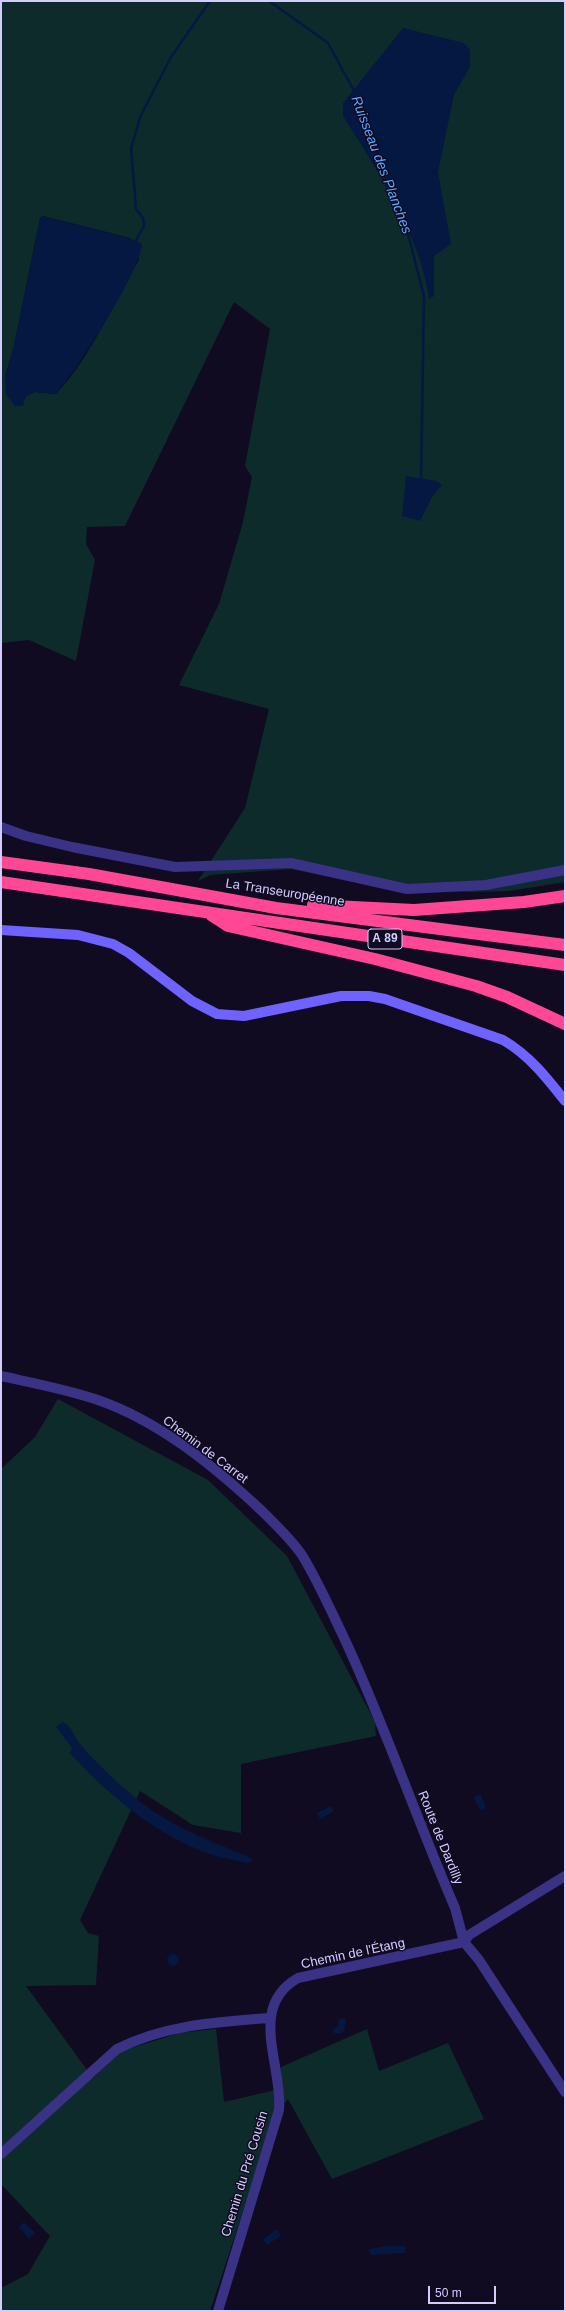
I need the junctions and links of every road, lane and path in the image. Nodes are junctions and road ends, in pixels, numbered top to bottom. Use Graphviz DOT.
graph roads {
  1 [pos="1,827"];
  2 [pos="1,862"];
  3 [pos="565,870"];
  4 [pos="1,882"];
  5 [pos="565,896"];
  6 [pos="276,908"];
  7 [pos="206,911"];
  8 [pos="1,930"];
  9 [pos="565,945"];
  10 [pos="565,965"];
  11 [pos="565,1024"];
  12 [pos="565,1102"];
  13 [pos="1,1376"];
  14 [pos="315,1578"];
  15 [pos="565,1876"];
  16 [pos="464,1942"];
  17 [pos="269,2018"];
  18 [pos="565,2092"];
  19 [pos="1,2154"];
  20 [pos="218,2311"];
  1 -- 3 [label="street"];
  2 -- 6 [label="highway, La Transeuropéenne / A 89"];
  4 -- 7 [label="highway, A 89"];
  5 -- 6 [label="highway"];
  6 -- 9 [label="highway, La Transeuropéenne / A 89"];
  7 -- 10 [label="highway, A 89"];
  7 -- 11 [label="highway"];
  8 -- 12 [label="street"];
  13 -- 14 [label="street, Chemin de Carret"];
  14 -- 16 [label="street, Route de Dardilly"];
  15 -- 16 [label="street"];
  16 -- 17 [label="street, Chemin de l'Étang"];
  16 -- 18 [label="street, Route de Dardilly"];
  17 -- 19 [label="street"];
  17 -- 20 [label="street, Chemin du Pré Cousin"];
}
